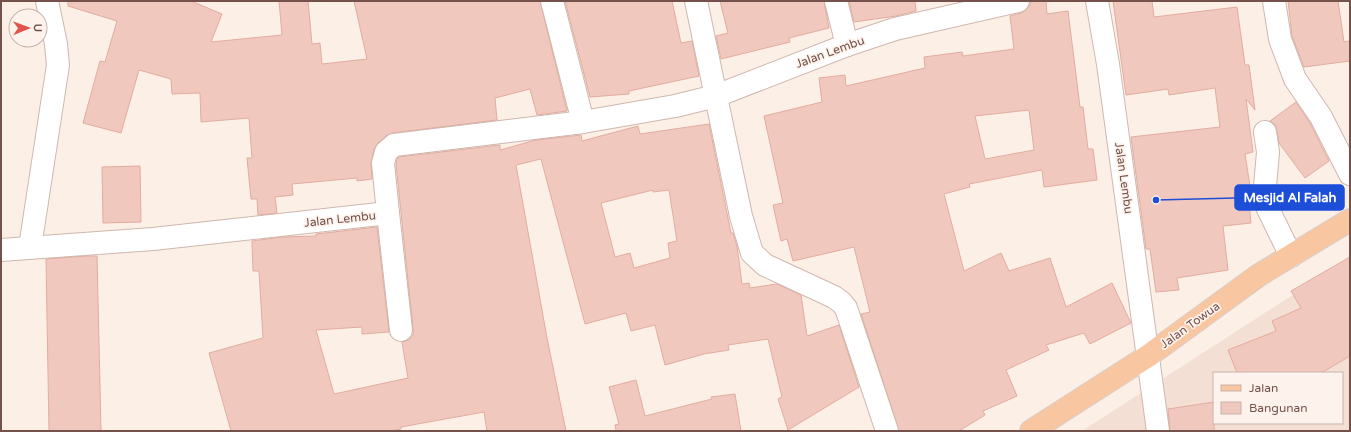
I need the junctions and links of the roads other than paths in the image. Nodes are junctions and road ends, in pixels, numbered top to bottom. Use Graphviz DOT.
graph roads {
  1 [pos="47,1"];
  2 [pos="552,1"];
  3 [pos="696,1"];
  4 [pos="836,1"];
  5 [pos="1018,1"];
  6 [pos="1097,1"];
  7 [pos="1274,1"];
  8 [pos="847,45"];
  9 [pos="716,96"];
  10 [pos="583,122"];
  11 [pos="1266,132"];
  12 [pos="1350,174"];
  13 [pos="388,213"];
  14 [pos="1350,220"];
  15 [pos="30,247"];
  16 [pos="1,250"];
  17 [pos="1291,256"];
  18 [pos="401,330"];
  19 [pos="1148,356"];
  20 [pos="887,431"];
  21 [pos="1031,431"];
  22 [pos="1158,431"];
  1 -- 15 [label="street"];
  2 -- 10 [label="street"];
  3 -- 9 [label="street"];
  4 -- 8 [label="street"];
  5 -- 8 [label="street, Jalan Lembu"];
  6 -- 19 [label="street, Jalan Lembu"];
  7 -- 12 [label="street"];
  8 -- 9 [label="street, Jalan Lembu"];
  9 -- 10 [label="street, Jalan Lembu"];
  9 -- 20 [label="street"];
  10 -- 13 [label="street, Jalan Lembu"];
  11 -- 17 [label="street"];
  13 -- 15 [label="street, Jalan Lembu"];
  13 -- 18 [label="street"];
  14 -- 17 [label="main road, Jalan Towua"];
  15 -- 16 [label="street, Jalan Lembu"];
  17 -- 19 [label="main road, Jalan Towua"];
  19 -- 21 [label="main road, Jalan Towua"];
  19 -- 22 [label="street, Jalan Lembu"];
}
